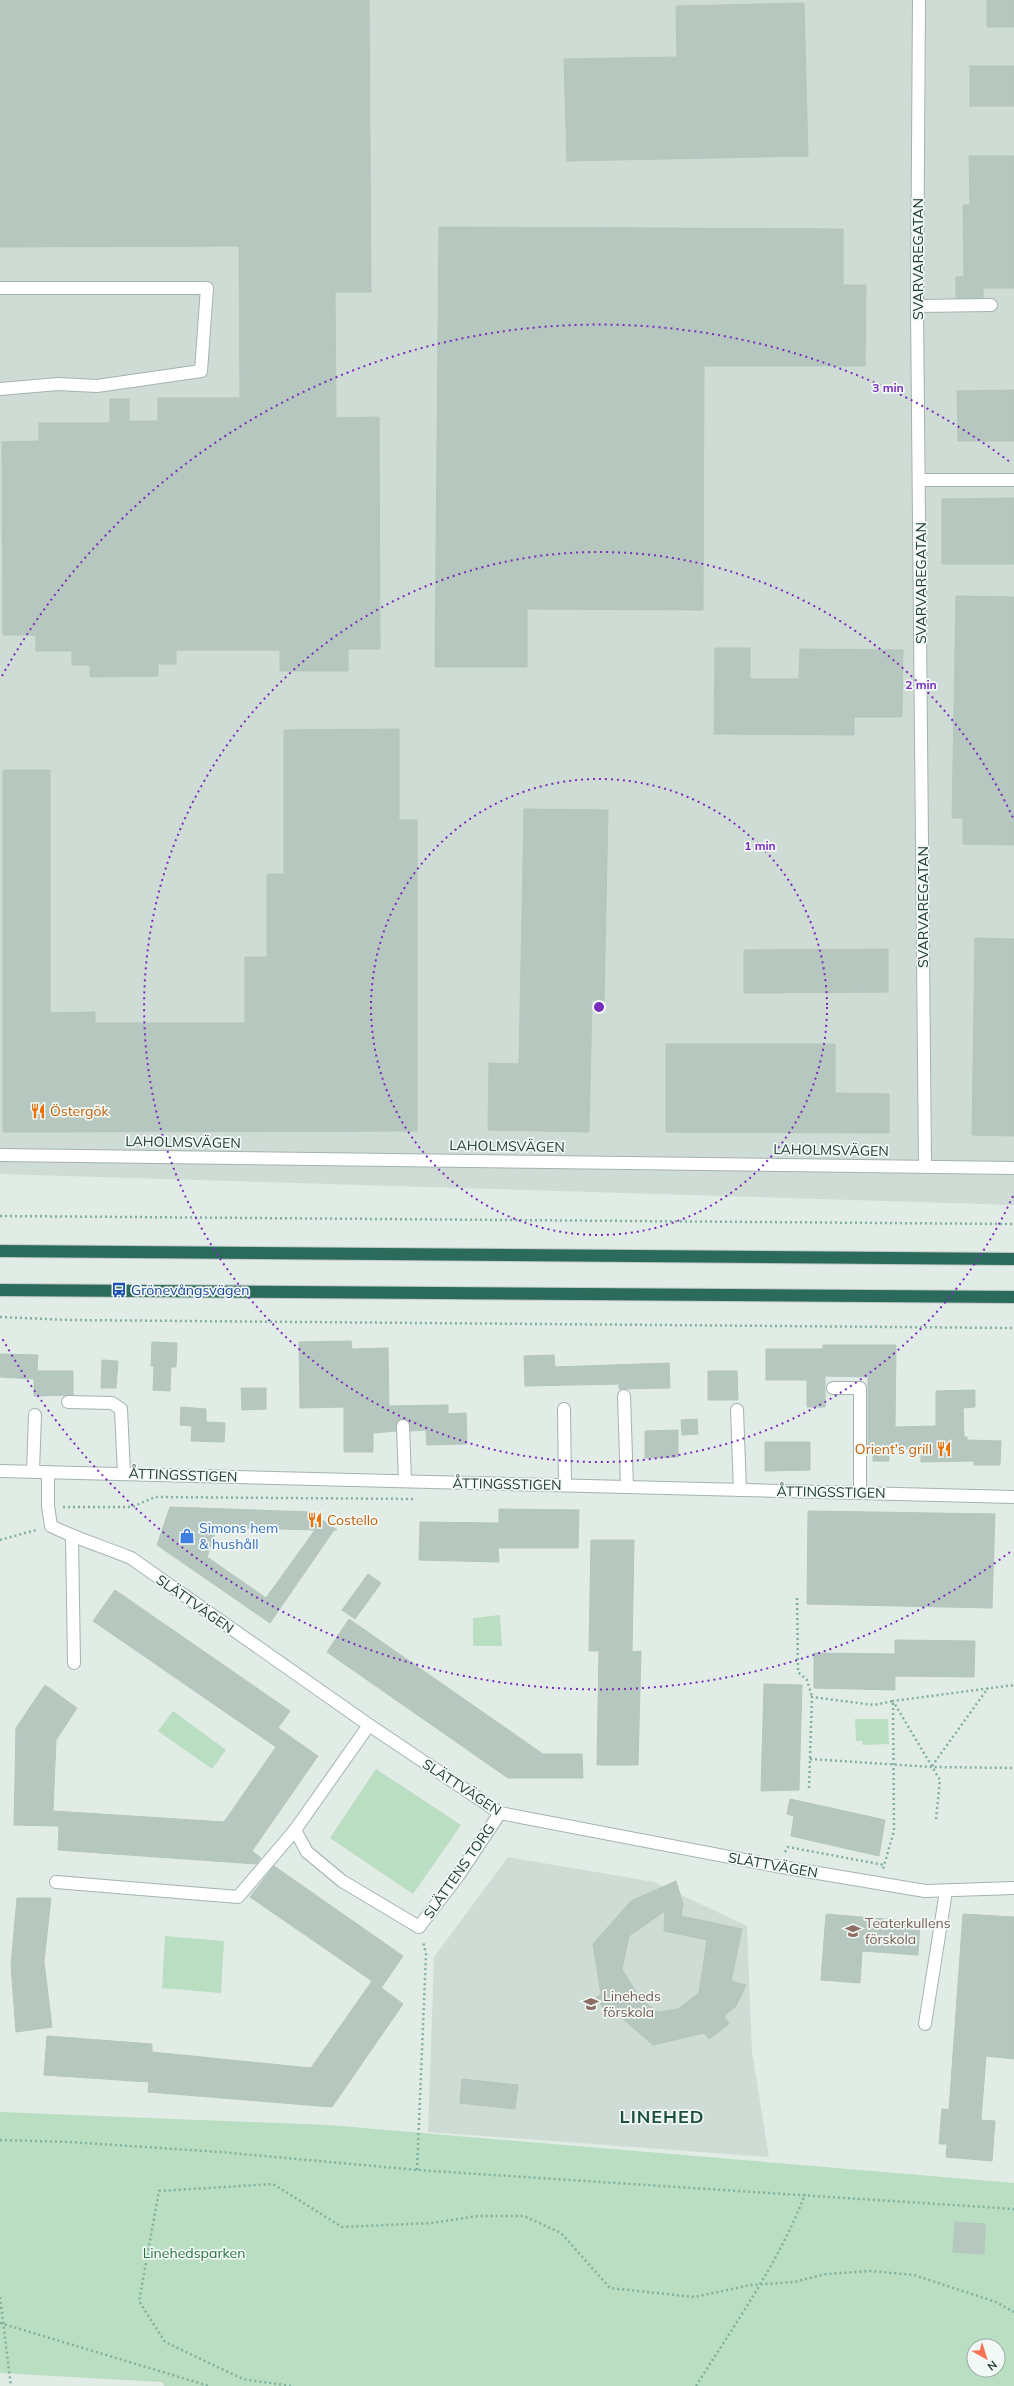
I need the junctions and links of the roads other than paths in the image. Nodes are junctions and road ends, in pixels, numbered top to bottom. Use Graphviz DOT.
graph roads {
  1 [pos="919,0"];
  2 [pos="0,288"];
  3 [pos="991,305"];
  4 [pos="917,306"];
  5 [pos="0,389"];
  6 [pos="920,480"];
  7 [pos="1014,480"];
  8 [pos="0,1155"];
  9 [pos="925,1166"];
  10 [pos="1014,1168"];
  11 [pos="0,1251"];
  12 [pos="1014,1259"];
  13 [pos="0,1290"];
  14 [pos="1014,1297"];
  15 [pos="833,1388"];
  16 [pos="624,1396"];
  17 [pos="68,1402"];
  18 [pos="564,1409"];
  19 [pos="737,1410"];
  20 [pos="35,1415"];
  21 [pos="403,1426"];
  22 [pos="0,1471"];
  23 [pos="33,1471"];
  24 [pos="48,1472"];
  25 [pos="124,1474"];
  26 [pos="405,1481"];
  27 [pos="565,1485"];
  28 [pos="628,1487"];
  29 [pos="740,1490"];
  30 [pos="860,1493"];
  31 [pos="1014,1497"];
  32 [pos="72,1537"];
  33 [pos="74,1663"];
  34 [pos="369,1725"];
  35 [pos="500,1813"];
  36 [pos="295,1830"];
  37 [pos="56,1882"];
  38 [pos="1014,1888"];
  39 [pos="946,1891"];
  40 [pos="925,2024"];
  1 -- 4 [label="street, SVARVAREGATAN"];
  2 -- 5 [label="street"];
  3 -- 4 [label="street"];
  4 -- 6 [label="street, SVARVAREGATAN"];
  6 -- 7 [label="street"];
  6 -- 9 [label="street, SVARVAREGATAN"];
  8 -- 9 [label="street, LAHOLMSVÄGEN"];
  9 -- 10 [label="street, LAHOLMSVÄGEN"];
  11 -- 12 [label="highway"];
  13 -- 14 [label="highway"];
  15 -- 30 [label="street"];
  16 -- 28 [label="street"];
  17 -- 25 [label="street"];
  18 -- 27 [label="street"];
  19 -- 29 [label="street"];
  20 -- 23 [label="street"];
  21 -- 26 [label="street"];
  22 -- 23 [label="street, ÅTTINGSSTIGEN"];
  23 -- 24 [label="street, ÅTTINGSSTIGEN"];
  24 -- 25 [label="street, ÅTTINGSSTIGEN"];
  24 -- 32 [label="street, SLÄTTVÄGEN"];
  25 -- 26 [label="street, ÅTTINGSSTIGEN"];
  26 -- 27 [label="street, ÅTTINGSSTIGEN"];
  27 -- 28 [label="street, ÅTTINGSSTIGEN"];
  28 -- 29 [label="street, ÅTTINGSSTIGEN"];
  29 -- 30 [label="street, ÅTTINGSSTIGEN"];
  30 -- 31 [label="street, ÅTTINGSSTIGEN"];
  32 -- 33 [label="street"];
  32 -- 34 [label="street, SLÄTTVÄGEN"];
  34 -- 35 [label="street, SLÄTTVÄGEN"];
  34 -- 36 [label="street"];
  35 -- 36 [label="street, SLÄTTENS TORG"];
  35 -- 39 [label="street, SLÄTTVÄGEN"];
  36 -- 37 [label="street"];
  38 -- 39 [label="street, SLÄTTVÄGEN"];
  39 -- 40 [label="street"];
}
